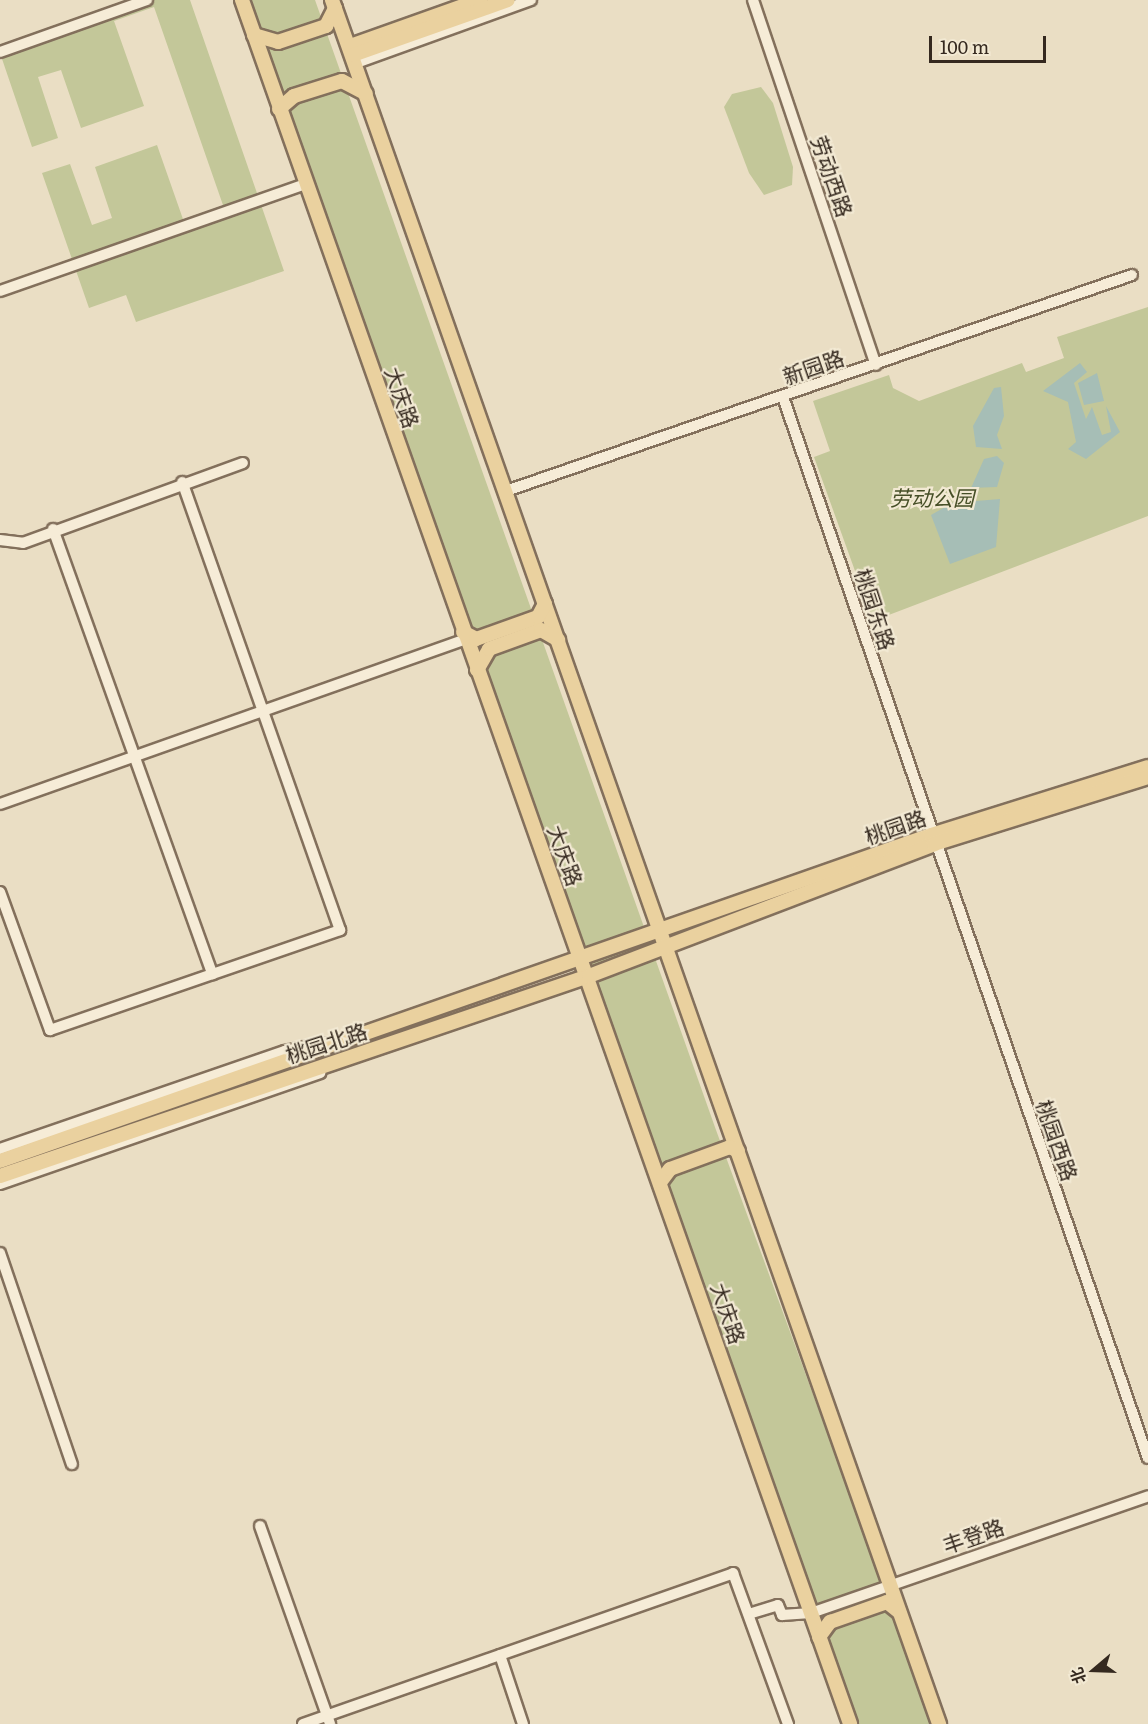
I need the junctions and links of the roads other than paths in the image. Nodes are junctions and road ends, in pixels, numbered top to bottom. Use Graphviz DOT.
graph roads {
  1 [pos="147,0"];
  2 [pos="242,0"];
  3 [pos="460,0"];
  4 [pos="480,0"];
  5 [pos="508,0"];
  6 [pos="531,0"];
  7 [pos="753,0"];
  8 [pos="334,4"];
  9 [pos="254,35"];
  10 [pos="351,51"];
  11 [pos="0,52"];
  12 [pos="366,94"];
  13 [pos="279,109"];
  14 [pos="306,184"];
  15 [pos="1132,275"];
  16 [pos="0,291"];
  17 [pos="876,365"];
  18 [pos="783,397"];
  19 [pos="243,463"];
  20 [pos="182,483"];
  21 [pos="506,491"];
  22 [pos="53,530"];
  23 [pos="0,540"];
  24 [pos="545,604"];
  25 [pos="464,636"];
  26 [pos="558,640"];
  27 [pos="477,670"];
  28 [pos="263,711"];
  29 [pos="134,756"];
  30 [pos="1148,767"];
  31 [pos="1148,777"];
  32 [pos="0,804"];
  33 [pos="933,839"];
  34 [pos="0,892"];
  35 [pos="661,938"];
  36 [pos="581,959"];
  37 [pos="212,974"];
  38 [pos="589,976"];
  39 [pos="361,1035"];
  40 [pos="355,1055"];
  41 [pos="732,1135"];
  42 [pos="0,1149"];
  43 [pos="738,1151"];
  44 [pos="0,1161"];
  45 [pos="654,1162"];
  46 [pos="0,1176"];
  47 [pos="661,1181"];
  48 [pos="0,1184"];
  49 [pos="0,1253"];
  50 [pos="1148,1458"];
  51 [pos="72,1464"];
  52 [pos="1148,1496"];
  53 [pos="260,1526"];
  54 [pos="890,1586"];
  55 [pos="898,1611"];
  56 [pos="752,1613"];
  57 [pos="811,1615"];
  58 [pos="819,1637"];
  59 [pos="500,1655"];
  60 [pos="328,1720"];
  61 [pos="303,1724"];
  62 [pos="523,1724"];
  63 [pos="788,1724"];
  64 [pos="850,1724"];
  65 [pos="939,1724"];
  1 -- 11 [label="street"];
  2 -- 9 [label="main road, 大庆路"];
  3 -- 10 [label="street"];
  4 -- 10 [label="main road"];
  5 -- 10 [label="main road"];
  6 -- 10 [label="street"];
  7 -- 17 [label="street, 劳动西路"];
  8 -- 9 [label="main road"];
  8 -- 10 [label="main road"];
  9 -- 13 [label="main road, 大庆路"];
  10 -- 12 [label="main road"];
  12 -- 13 [label="main road"];
  12 -- 21 [label="main road"];
  13 -- 14 [label="main road, 大庆路"];
  14 -- 16 [label="street"];
  14 -- 25 [label="main road, 大庆路"];
  15 -- 17 [label="street, 新园路"];
  17 -- 18 [label="street, 新园路"];
  18 -- 21 [label="street, 新园路"];
  18 -- 33 [label="street, 桃园东路"];
  19 -- 20 [label="street"];
  20 -- 22 [label="street"];
  20 -- 28 [label="street"];
  21 -- 24 [label="main road"];
  22 -- 23 [label="street"];
  22 -- 29 [label="street"];
  24 -- 25 [label="main road"];
  24 -- 26 [label="main road"];
  25 -- 27 [label="main road, 大庆路"];
  25 -- 28 [label="street"];
  26 -- 27 [label="main road"];
  26 -- 35 [label="main road"];
  27 -- 36 [label="main road, 大庆路"];
  28 -- 29 [label="street"];
  28 -- 37 [label="street"];
  29 -- 32 [label="street"];
  29 -- 37 [label="street"];
  30 -- 33 [label="main road, 桃园路"];
  31 -- 33 [label="main road, 桃园路"];
  33 -- 35 [label="main road, 桃园路"];
  33 -- 50 [label="street, 桃园西路"];
  34 -- 37 [label="street"];
  35 -- 36 [label="main road, 桃园北路"];
  35 -- 38 [label="main road, 桃园北路"];
  35 -- 41 [label="main road"];
  36 -- 38 [label="main road, 大庆路"];
  36 -- 39 [label="main road, 桃园北路"];
  38 -- 40 [label="main road, 桃园北路"];
  38 -- 45 [label="main road, 大庆路"];
  39 -- 42 [label="street"];
  39 -- 44 [label="main road, 桃园北路"];
  40 -- 46 [label="main road, 桃园北路"];
  40 -- 48 [label="street"];
  41 -- 43 [label="main road"];
  41 -- 45 [label="main road"];
  43 -- 47 [label="main road"];
  43 -- 54 [label="main road"];
  45 -- 47 [label="main road, 大庆路"];
  47 -- 57 [label="main road, 大庆路"];
  49 -- 51 [label="street"];
  52 -- 54 [label="street, 丰登路"];
  53 -- 60 [label="street"];
  54 -- 55 [label="main road"];
  54 -- 57 [label="main road"];
  55 -- 58 [label="main road"];
  55 -- 65 [label="main road"];
  56 -- 57 [label="street"];
  56 -- 59 [label="street"];
  56 -- 63 [label="street"];
  57 -- 58 [label="main road, 大庆路"];
  58 -- 64 [label="main road, 大庆路"];
  59 -- 60 [label="street"];
  59 -- 62 [label="street"];
  60 -- 61 [label="street"];
}
